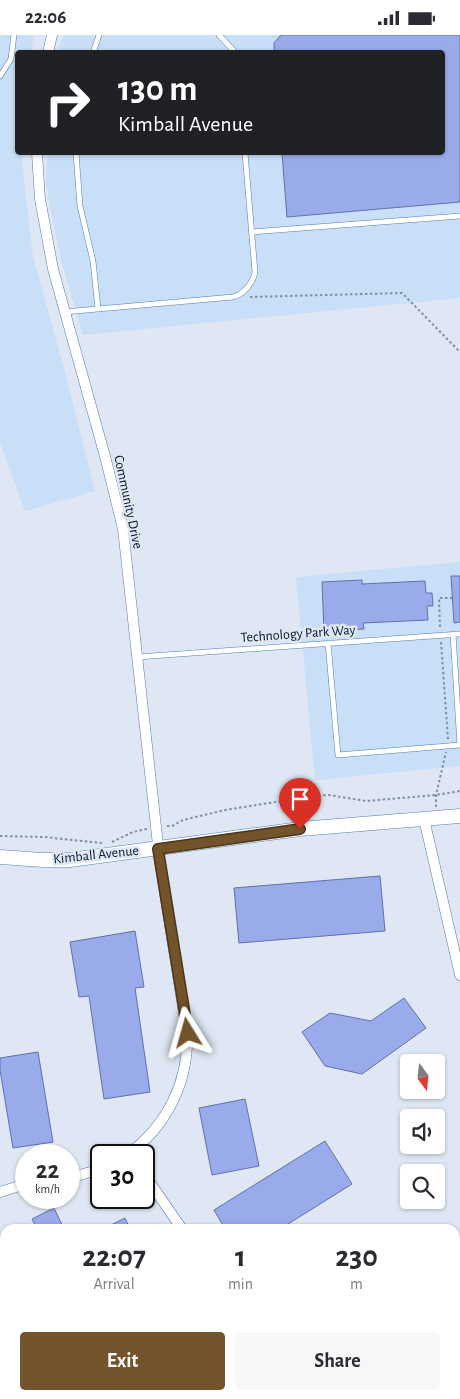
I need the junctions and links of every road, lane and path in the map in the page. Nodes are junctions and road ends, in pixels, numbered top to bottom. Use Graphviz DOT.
graph roads {
  1 [pos="14,35"];
  2 [pos="52,35"];
  3 [pos="99,35"];
  4 [pos="219,35"];
  5 [pos="49,50"];
  6 [pos="94,50"];
  7 [pos="233,50"];
  8 [pos="11,59"];
  9 [pos="15,60"];
  10 [pos="0,76"];
  11 [pos="37,155"];
  12 [pos="76,155"];
  13 [pos="245,155"];
  14 [pos="460,216"];
  15 [pos="252,232"];
  16 [pos="233,297"];
  17 [pos="98,309"];
  18 [pos="64,312"];
  19 [pos="460,352"];
  20 [pos="452,598"];
  21 [pos="440,627"];
  22 [pos="460,633"];
  23 [pos="453,634"];
  24 [pos="441,641"];
  25 [pos="328,643"];
  26 [pos="137,657"];
  27 [pos="448,739"];
  28 [pos="446,751"];
  29 [pos="460,791"];
  30 [pos="436,795"];
  31 [pos="436,809"];
  32 [pos="460,816"];
  33 [pos="424,819"];
  34 [pos="156,828"];
  35 [pos="0,836"];
  36 [pos="110,842"];
  37 [pos="105,843"];
  38 [pos="158,849"];
  39 [pos="0,857"];
  40 [pos="457,951"];
  41 [pos="460,975"];
  42 [pos="141,1144"];
  43 [pos="15,1187"];
  44 [pos="155,1190"];
  45 [pos="0,1192"];
  46 [pos="179,1224"];
  1 -- 8 [label="lane"];
  2 -- 5 [label="street"];
  3 -- 6 [label="lane"];
  4 -- 7 [label="lane"];
  8 -- 9 [label="lane"];
  8 -- 10 [label="lane"];
  11 -- 18 [label="street, Community Drive"];
  12 -- 17 [label="lane"];
  13 -- 15 [label="lane"];
  14 -- 15 [label="lane"];
  15 -- 16 [label="lane"];
  16 -- 17 [label="lane"];
  16 -- 19 [label="path"];
  17 -- 18 [label="lane"];
  18 -- 26 [label="street, Community Drive"];
  20 -- 21 [label="path"];
  22 -- 23 [label="lane, Technology Park Way"];
  23 -- 25 [label="lane, Technology Park Way"];
  23 -- 25 [label="lane"];
  24 -- 27 [label="path"];
  25 -- 26 [label="lane, Technology Park Way"];
  26 -- 34 [label="street, Community Drive"];
  28 -- 30 [label="path"];
  29 -- 30 [label="path"];
  30 -- 31 [label="path"];
  30 -- 34 [label="path"];
  32 -- 33 [label="main road, Kimball Avenue"];
  33 -- 38 [label="main road, Kimball Avenue"];
  33 -- 40 [label="street"];
  34 -- 36 [label="path"];
  34 -- 38 [label="street, Community Drive"];
  35 -- 37 [label="path"];
  38 -- 39 [label="main road, Kimball Avenue"];
  38 -- 42 [label="street, Community Drive"];
  40 -- 41 [label="street"];
  43 -- 45 [label="street"];
  44 -- 46 [label="street"];
}
